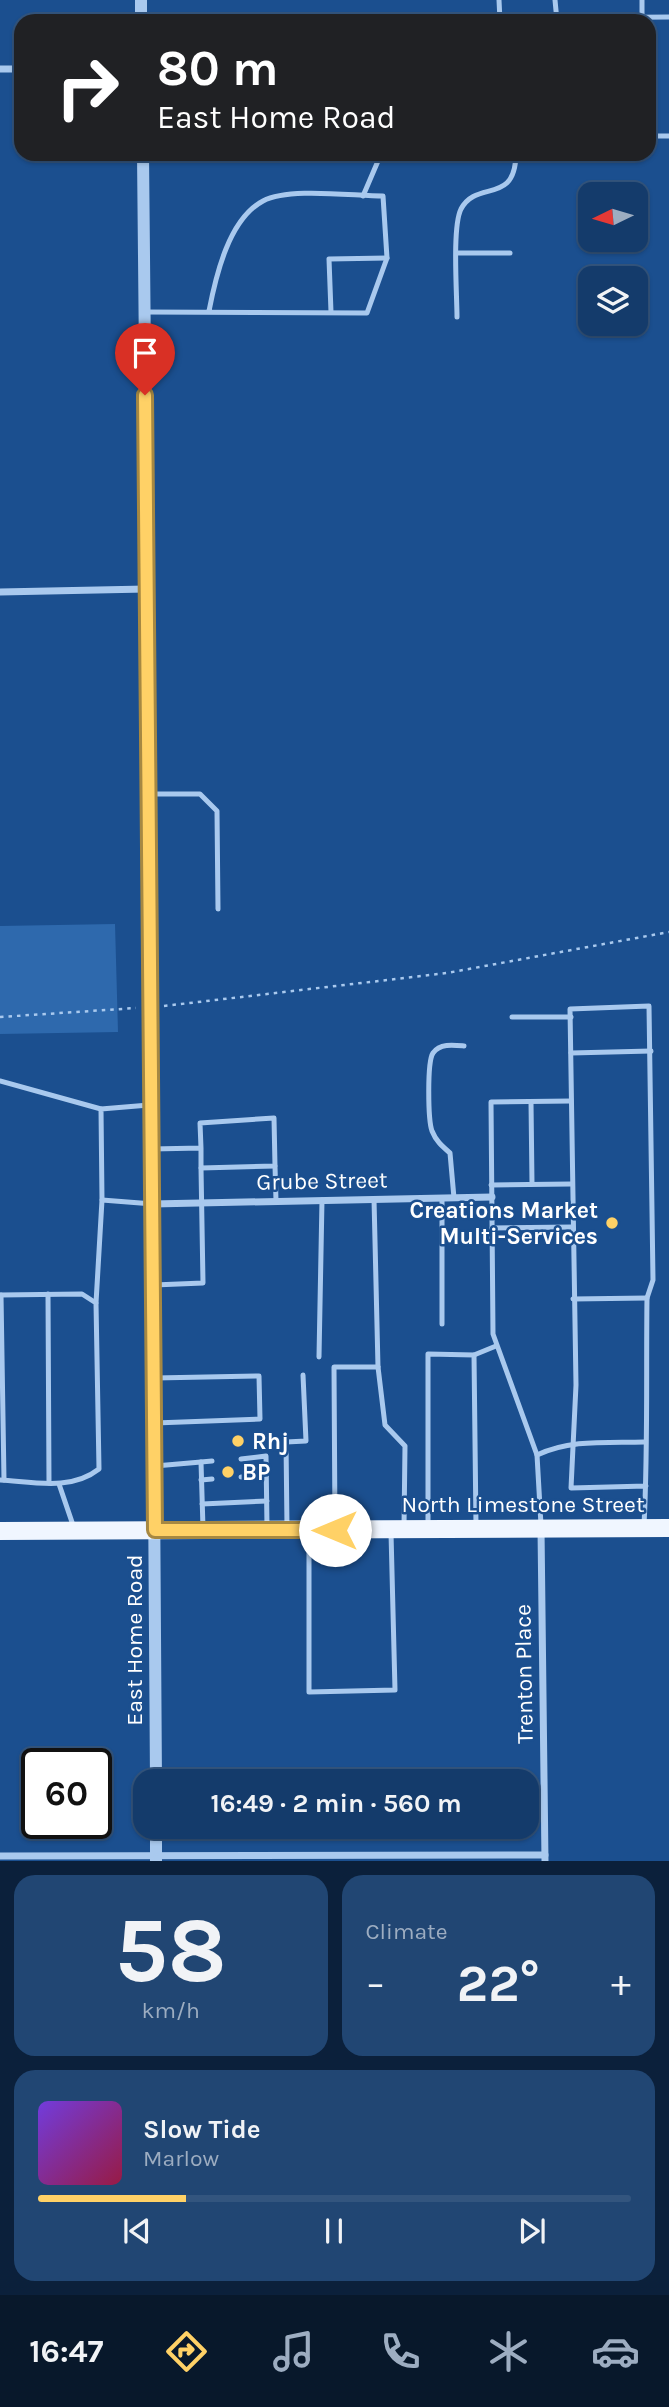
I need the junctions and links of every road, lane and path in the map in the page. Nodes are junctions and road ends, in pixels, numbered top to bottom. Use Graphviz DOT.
graph roads {
  1 [pos="143,161"];
  2 [pos="378,161"];
  3 [pos="515,161"];
  4 [pos="363,196"];
  5 [pos="457,253"];
  6 [pos="510,253"];
  7 [pos="387,258"];
  8 [pos="209,311"];
  9 [pos="144,312"];
  10 [pos="331,312"];
  11 [pos="457,317"];
  12 [pos="146,589"];
  13 [pos="0,592"];
  14 [pos="149,794"];
  15 [pos="218,909"];
  16 [pos="669,932"];
  17 [pos="156,1007"];
  18 [pos="142,1008"];
  19 [pos="0,1017"];
  20 [pos="512,1017"];
  21 [pos="570,1017"];
  22 [pos="464,1045"];
  23 [pos="651,1051"];
  24 [pos="570,1053"];
  25 [pos="0,1081"];
  26 [pos="570,1101"];
  27 [pos="531,1102"];
  28 [pos="152,1105"];
  29 [pos="101,1109"];
  30 [pos="201,1147"];
  31 [pos="152,1149"];
  32 [pos="275,1166"];
  33 [pos="201,1168"];
  34 [pos="531,1184"];
  35 [pos="571,1184"];
  36 [pos="491,1185"];
  37 [pos="492,1197"];
  38 [pos="442,1198"];
  39 [pos="454,1198"];
  40 [pos="374,1199"];
  41 [pos="102,1200"];
  42 [pos="322,1200"];
  43 [pos="276,1201"];
  44 [pos="202,1203"];
  45 [pos="153,1204"];
  46 [pos="572,1227"];
  47 [pos="492,1228"];
  48 [pos="154,1285"];
  49 [pos="48,1294"];
  50 [pos="1,1295"];
  51 [pos="647,1298"];
  52 [pos="573,1299"];
  53 [pos="96,1303"];
  54 [pos="442,1324"];
  55 [pos="496,1346"];
  56 [pos="474,1355"];
  57 [pos="319,1357"];
  58 [pos="378,1367"];
  59 [pos="303,1375"];
  60 [pos="155,1378"];
  61 [pos="155,1423"];
  62 [pos="644,1442"];
  63 [pos="571,1443"];
  64 [pos="537,1455"];
  65 [pos="241,1459"];
  66 [pos="212,1461"];
  67 [pos="201,1462"];
  68 [pos="155,1466"];
  69 [pos="267,1476"];
  70 [pos="241,1477"];
  71 [pos="212,1479"];
  72 [pos="2,1480"];
  73 [pos="201,1480"];
  74 [pos="50,1483"];
  75 [pos="59,1484"];
  76 [pos="646,1486"];
  77 [pos="267,1501"];
  78 [pos="202,1504"];
  79 [pos="644,1528"];
  80 [pos="669,1528"];
  81 [pos="428,1529"];
  82 [pos="476,1529"];
  83 [pos="541,1529"];
  84 [pos="155,1530"];
  85 [pos="203,1530"];
  86 [pos="267,1530"];
  87 [pos="287,1530"];
  88 [pos="309,1530"];
  89 [pos="335,1530"];
  90 [pos="397,1530"];
  91 [pos="0,1531"];
  92 [pos="75,1531"];
  93 [pos="156,1769"];
  94 [pos="156,1839"];
  95 [pos="0,1856"];
  96 [pos="156,1858"];
  97 [pos="545,1858"];
  1 -- 9 [label="street, East Home Road"];
  2 -- 4 [label="lane"];
  3 -- 5 [label="lane"];
  4 -- 7 [label="lane"];
  4 -- 8 [label="lane"];
  5 -- 6 [label="lane"];
  5 -- 11 [label="lane"];
  7 -- 10 [label="lane"];
  7 -- 10 [label="lane"];
  8 -- 9 [label="lane"];
  8 -- 10 [label="lane"];
  9 -- 12 [label="street, East Home Road"];
  12 -- 13 [label="street"];
  12 -- 14 [label="street, East Home Road"];
  14 -- 15 [label="lane"];
  14 -- 28 [label="street, East Home Road, bridge"];
  16 -- 17 [label="path"];
  18 -- 19 [label="path"];
  20 -- 21 [label="lane"];
  21 -- 23 [label="lane"];
  21 -- 24 [label="lane"];
  22 -- 39 [label="lane"];
  23 -- 24 [label="lane"];
  23 -- 51 [label="lane"];
  24 -- 26 [label="lane"];
  25 -- 29 [label="lane"];
  26 -- 27 [label="lane"];
  26 -- 35 [label="lane"];
  27 -- 34 [label="lane"];
  27 -- 36 [label="lane"];
  28 -- 29 [label="lane"];
  28 -- 31 [label="street, East Home Road"];
  29 -- 41 [label="lane"];
  30 -- 31 [label="lane"];
  30 -- 32 [label="lane"];
  30 -- 33 [label="lane"];
  31 -- 45 [label="street, East Home Road"];
  32 -- 33 [label="lane"];
  32 -- 43 [label="lane"];
  33 -- 44 [label="lane"];
  34 -- 35 [label="lane"];
  34 -- 36 [label="lane"];
  35 -- 46 [label="lane"];
  36 -- 37 [label="lane"];
  37 -- 39 [label="street, Grube Street"];
  37 -- 47 [label="lane"];
  38 -- 39 [label="street, Grube Street"];
  38 -- 40 [label="street, Grube Street"];
  38 -- 54 [label="lane"];
  40 -- 42 [label="street, Grube Street"];
  40 -- 58 [label="lane"];
  41 -- 45 [label="lane"];
  41 -- 53 [label="lane"];
  42 -- 43 [label="street, Grube Street"];
  42 -- 57 [label="lane"];
  43 -- 44 [label="street, Grube Street"];
  44 -- 45 [label="street, Grube Street"];
  44 -- 48 [label="lane"];
  45 -- 48 [label="street, East Home Road"];
  46 -- 47 [label="lane"];
  46 -- 52 [label="lane"];
  47 -- 55 [label="lane"];
  48 -- 60 [label="street, East Home Road"];
  49 -- 50 [label="lane"];
  49 -- 53 [label="lane"];
  49 -- 74 [label="lane"];
  50 -- 72 [label="lane"];
  51 -- 52 [label="lane"];
  51 -- 62 [label="lane"];
  52 -- 63 [label="lane"];
  53 -- 75 [label="lane"];
  55 -- 56 [label="lane"];
  55 -- 64 [label="lane"];
  56 -- 81 [label="lane"];
  56 -- 82 [label="lane"];
  58 -- 89 [label="lane"];
  58 -- 90 [label="lane"];
  59 -- 87 [label="lane"];
  60 -- 61 [label="street, East Home Road"];
  60 -- 61 [label="lane"];
  61 -- 68 [label="street, East Home Road"];
  62 -- 63 [label="lane"];
  62 -- 76 [label="lane"];
  63 -- 64 [label="lane"];
  63 -- 76 [label="lane"];
  64 -- 83 [label="lane"];
  65 -- 69 [label="lane"];
  66 -- 67 [label="lane"];
  67 -- 68 [label="lane"];
  67 -- 73 [label="lane"];
  68 -- 84 [label="street, East Home Road"];
  69 -- 70 [label="lane"];
  69 -- 77 [label="lane"];
  71 -- 73 [label="lane"];
  72 -- 74 [label="lane"];
  73 -- 78 [label="lane"];
  74 -- 75 [label="lane"];
  75 -- 92 [label="lane"];
  76 -- 79 [label="lane"];
  77 -- 78 [label="lane"];
  77 -- 86 [label="lane"];
  78 -- 85 [label="lane"];
  79 -- 80 [label="main road, North Limestone Street"];
  79 -- 83 [label="main road, North Limestone Street"];
  81 -- 82 [label="main road, North Limestone Street"];
  81 -- 90 [label="main road, North Limestone Street"];
  82 -- 83 [label="main road, North Limestone Street"];
  83 -- 97 [label="street, Trenton Place"];
  84 -- 85 [label="main road, North Limestone Street"];
  84 -- 92 [label="main road, North Limestone Street"];
  84 -- 93 [label="street, East Home Road"];
  85 -- 86 [label="main road, North Limestone Street"];
  86 -- 87 [label="main road, North Limestone Street"];
  87 -- 88 [label="main road, North Limestone Street"];
  88 -- 89 [label="main road, North Limestone Street"];
  88 -- 90 [label="lane"];
  89 -- 90 [label="main road, North Limestone Street"];
  91 -- 92 [label="main road, North Limestone Street"];
  94 -- 96 [label="street"];
  95 -- 96 [label="street"];
  96 -- 97 [label="street"];
}
